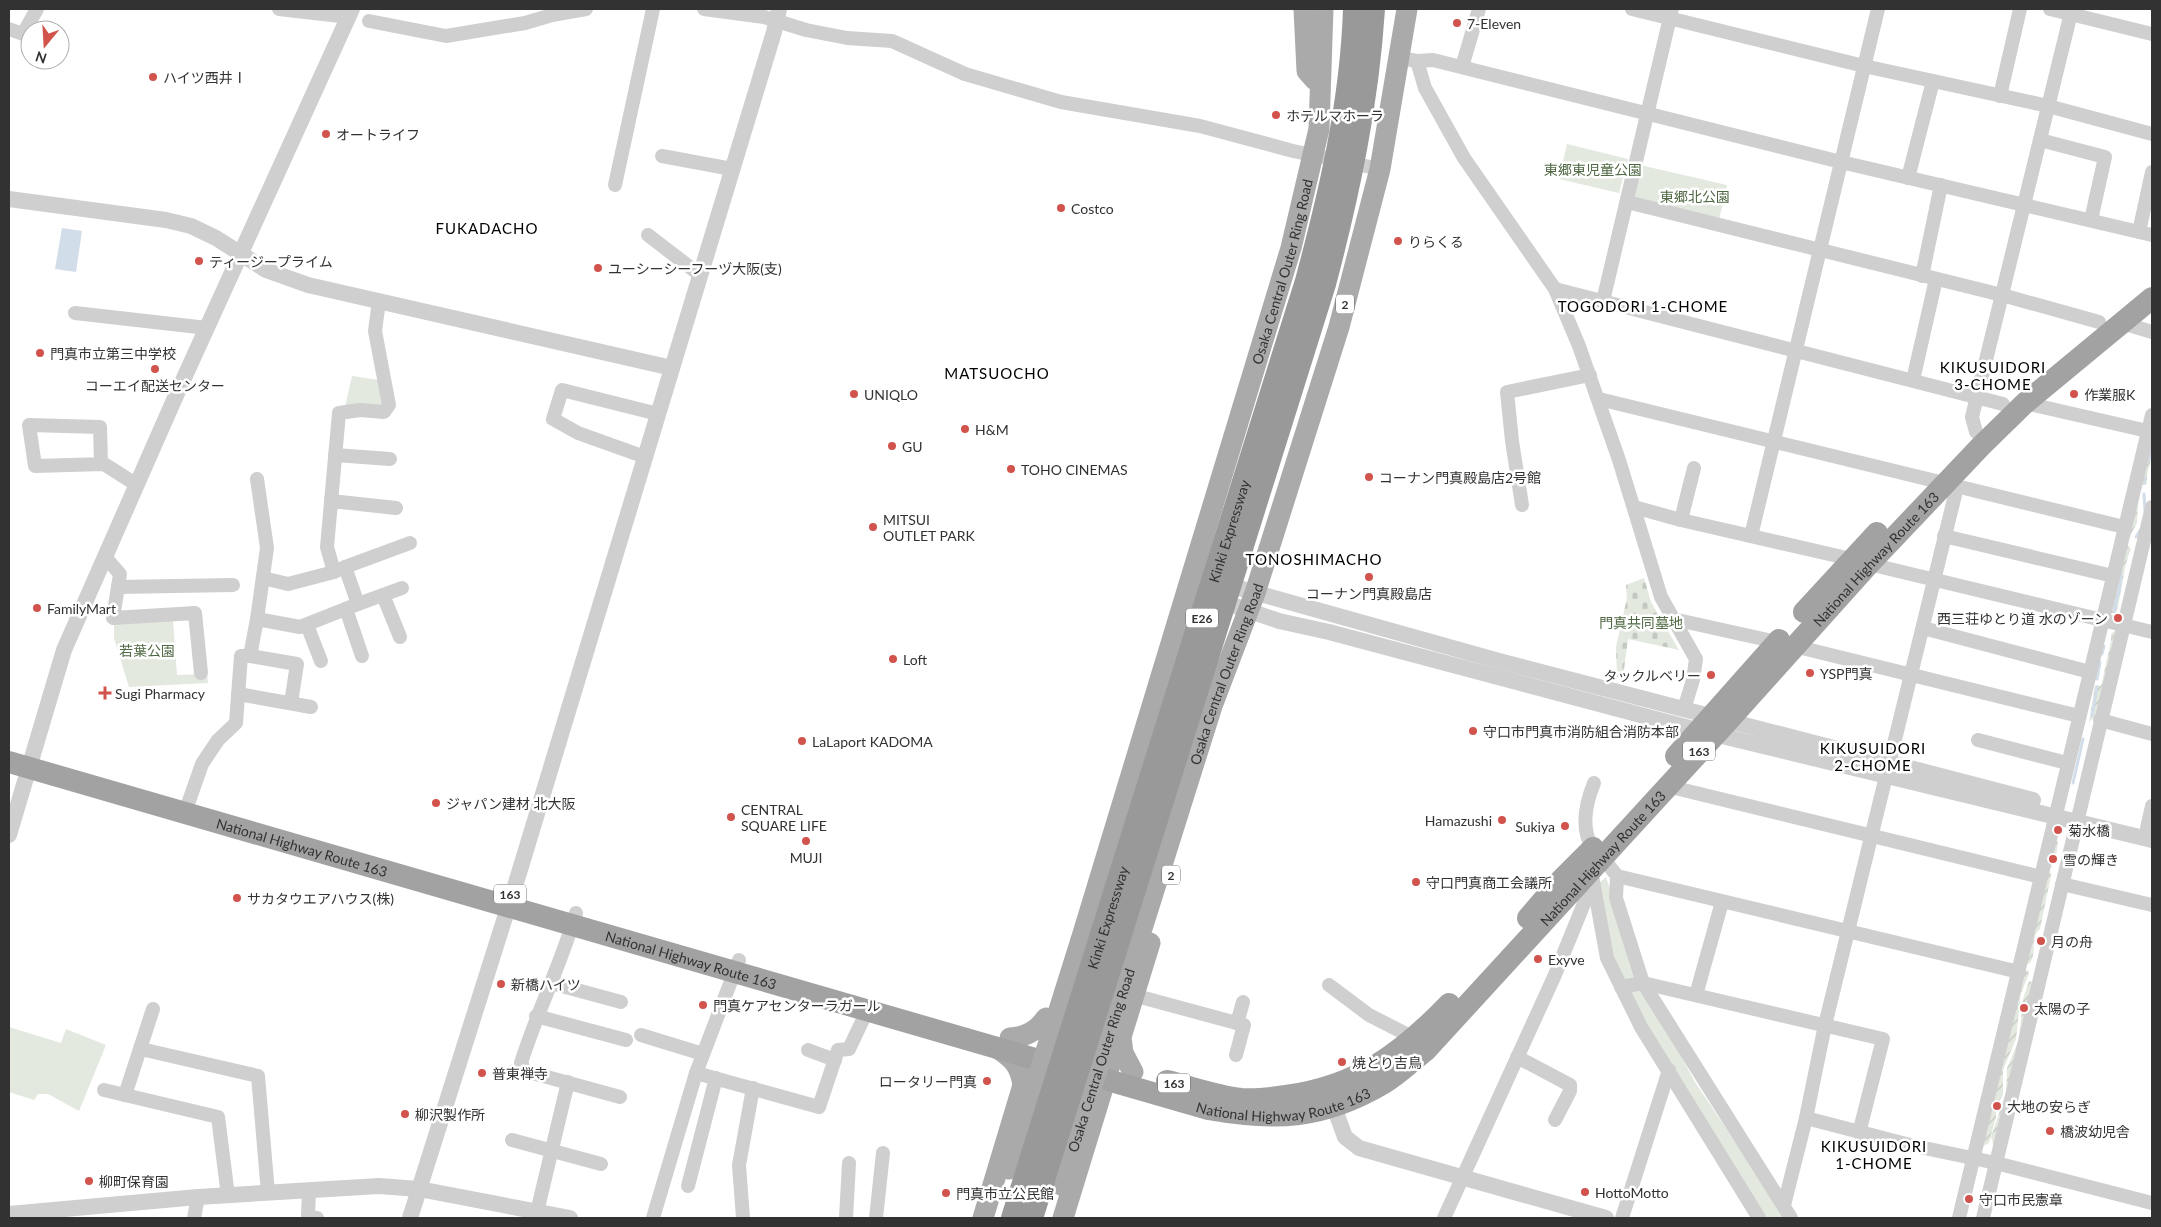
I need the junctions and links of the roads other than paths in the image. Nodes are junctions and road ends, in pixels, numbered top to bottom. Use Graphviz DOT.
graph roads {
  1 [pos="37,9"];
  2 [pos="278,9"];
  3 [pos="586,9"];
  4 [pos="653,9"];
  5 [pos="704,9"];
  6 [pos="1304,9"];
  7 [pos="1323,9"];
  8 [pos="1344,9"];
  9 [pos="1355,9"];
  10 [pos="1373,9"];
  11 [pos="1385,9"];
  12 [pos="1406,9"];
  13 [pos="1479,9"];
  14 [pos="1632,9"];
  15 [pos="1878,9"];
  16 [pos="2020,9"];
  17 [pos="2050,9"];
  18 [pos="2071,11"];
  19 [pos="350,13"];
  20 [pos="1671,14"];
  21 [pos="777,15"];
  22 [pos="369,21"];
  23 [pos="9,29"];
  24 [pos="2152,34"];
  25 [pos="1409,59"];
  26 [pos="1864,66"];
  27 [pos="1462,67"];
  28 [pos="1933,81"];
  29 [pos="1320,86"];
  30 [pos="2000,96"];
  31 [pos="2048,106"];
  32 [pos="1649,112"];
  33 [pos="2152,134"];
  34 [pos="2040,140"];
  35 [pos="1313,155"];
  36 [pos="662,156"];
  37 [pos="1841,162"];
  38 [pos="732,169"];
  39 [pos="1380,169"];
  40 [pos="2152,172"];
  41 [pos="1908,178"];
  42 [pos="615,185"];
  43 [pos="1941,185"];
  44 [pos="9,199"];
  45 [pos="1626,202"];
  46 [pos="2024,204"];
  47 [pos="1326,211"];
  48 [pos="2091,220"];
  49 [pos="2146,233"];
  50 [pos="648,235"];
  51 [pos="1820,251"];
  52 [pos="240,255"];
  53 [pos="700,275"];
  54 [pos="1922,276"];
  55 [pos="1936,279"];
  56 [pos="2152,281"];
  57 [pos="1555,289"];
  58 [pos="2002,295"];
  59 [pos="2152,298"];
  60 [pos="379,301"];
  61 [pos="1603,301"];
  62 [pos="75,313"];
  63 [pos="2099,322"];
  64 [pos="2122,322"];
  65 [pos="1338,327"];
  66 [pos="207,328"];
  67 [pos="2152,332"];
  68 [pos="1796,350"];
  69 [pos="1304,355"];
  70 [pos="672,368"];
  71 [pos="1590,375"];
  72 [pos="1913,380"];
  73 [pos="1977,396"];
  74 [pos="1599,399"];
  75 [pos="2003,404"];
  76 [pos="2025,404"];
  77 [pos="658,414"];
  78 [pos="2152,415"];
  79 [pos="2150,431"];
  80 [pos="1976,432"];
  81 [pos="1774,442"];
  82 [pos="335,455"];
  83 [pos="645,457"];
  84 [pos="390,459"];
  85 [pos="101,464"];
  86 [pos="1694,468"];
  87 [pos="257,479"];
  88 [pos="1938,480"];
  89 [pos="137,485"];
  90 [pos="331,501"];
  91 [pos="1522,505"];
  92 [pos="1634,507"];
  93 [pos="2152,507"];
  94 [pos="396,508"];
  95 [pos="1681,520"];
  96 [pos="2124,527"];
  97 [pos="2149,533"];
  98 [pos="1751,536"];
  99 [pos="1944,536"];
  100 [pos="410,543"];
  101 [pos="106,558"];
  102 [pos="1860,562"];
  103 [pos="340,569"];
  104 [pos="2113,576"];
  105 [pos="263,578"];
  106 [pos="1934,580"];
  107 [pos="1190,582"];
  108 [pos="232,585"];
  109 [pos="118,587"];
  110 [pos="402,588"];
  111 [pos="1219,591"];
  112 [pos="384,595"];
  113 [pos="1252,601"];
  114 [pos="352,607"];
  115 [pos="1673,618"];
  116 [pos="257,620"];
  117 [pos="2104,620"];
  118 [pos="306,625"];
  119 [pos="2123,626"];
  120 [pos="1923,628"];
  121 [pos="2152,632"];
  122 [pos="400,637"];
  123 [pos="1786,644"];
  124 [pos="250,656"];
  125 [pos="362,656"];
  126 [pos="321,661"];
  127 [pos="2090,672"];
  128 [pos="200,673"];
  129 [pos="1912,674"];
  130 [pos="1224,676"];
  131 [pos="238,694"];
  132 [pos="291,703"];
  133 [pos="1212,706"];
  134 [pos="311,707"];
  135 [pos="1684,710"];
  136 [pos="2079,716"];
  137 [pos="2100,720"];
  138 [pos="1713,725"];
  139 [pos="2152,734"];
  140 [pos="1978,740"];
  141 [pos="1142,742"];
  142 [pos="9,750"];
  143 [pos="23,762"];
  144 [pos="2067,763"];
  145 [pos="1889,769"];
  146 [pos="1594,783"];
  147 [pos="1666,786"];
  148 [pos="189,801"];
  149 [pos="2152,806"];
  150 [pos="2056,811"];
  151 [pos="2078,816"];
  152 [pos="2150,832"];
  153 [pos="9,835"];
  154 [pos="1872,836"];
  155 [pos="1594,863"];
  156 [pos="1617,876"];
  157 [pos="2042,877"];
  158 [pos="2062,884"];
  159 [pos="510,900"];
  160 [pos="1722,902"];
  161 [pos="2152,905"];
  162 [pos="574,919"];
  163 [pos="1849,930"];
  164 [pos="737,966"];
  165 [pos="2018,972"];
  166 [pos="551,983"];
  167 [pos="1644,983"];
  168 [pos="1329,985"];
  169 [pos="1622,986"];
  170 [pos="1134,995"];
  171 [pos="1696,995"];
  172 [pos="621,1002"];
  173 [pos="1243,1002"];
  174 [pos="153,1009"];
  175 [pos="868,1009"];
  176 [pos="536,1016"];
  177 [pos="1046,1018"];
  178 [pos="1237,1023"];
  179 [pos="1825,1025"];
  180 [pos="641,1035"];
  181 [pos="1414,1038"];
  182 [pos="626,1040"];
  183 [pos="1002,1042"];
  184 [pos="141,1049"];
  185 [pos="808,1050"];
  186 [pos="703,1054"];
  187 [pos="1236,1055"];
  188 [pos="1517,1057"];
  189 [pos="835,1060"];
  190 [pos="1072,1061"];
  191 [pos="1669,1070"];
  192 [pos="1133,1072"];
  193 [pos="696,1073"];
  194 [pos="716,1078"];
  195 [pos="568,1082"];
  196 [pos="753,1088"];
  197 [pos="104,1090"];
  198 [pos="1154,1092"];
  199 [pos="125,1095"];
  200 [pos="620,1096"];
  201 [pos="1331,1098"];
  202 [pos="1095,1115"];
  203 [pos="1806,1118"];
  204 [pos="1728,1119"];
  205 [pos="1556,1120"];
  206 [pos="1859,1133"];
  207 [pos="1709,1135"];
  208 [pos="512,1140"];
  209 [pos="552,1151"];
  210 [pos="883,1153"];
  211 [pos="1974,1158"];
  212 [pos="849,1163"];
  213 [pos="1996,1163"];
  214 [pos="601,1164"];
  215 [pos="1462,1178"];
  216 [pos="688,1186"];
  217 [pos="419,1189"];
  218 [pos="309,1191"];
  219 [pos="268,1193"];
  220 [pos="228,1196"];
  221 [pos="198,1197"];
  222 [pos="2152,1203"];
  223 [pos="1784,1205"];
  224 [pos="537,1212"];
  225 [pos="9,1214"];
  226 [pos="311,1217"];
  227 [pos="194,1218"];
  228 [pos="410,1218"];
  229 [pos="570,1218"];
  230 [pos="653,1218"];
  231 [pos="742,1218"];
  232 [pos="846,1218"];
  233 [pos="876,1218"];
  234 [pos="983,1218"];
  235 [pos="994,1218"];
  236 [pos="1013,1218"];
  237 [pos="1022,1218"];
  238 [pos="1031,1218"];
  239 [pos="1041,1218"];
  240 [pos="1051,1218"];
  241 [pos="1063,1218"];
  242 [pos="1444,1218"];
  243 [pos="1606,1218"];
  244 [pos="1622,1218"];
  245 [pos="1759,1218"];
  246 [pos="1791,1218"];
  247 [pos="1959,1218"];
  248 [pos="1982,1218"];
  1 -- 23 [label="street"];
  2 -- 19 [label="street"];
  3 -- 22 [label="street"];
  4 -- 42 [label="street"];
  5 -- 21 [label="street"];
  6 -- 29 [label="main road"];
  7 -- 29 [label="main road, Osaka Central Outer Ring Road"];
  8 -- 47 [label="highway, bridge"];
  9 -- 47 [label="highway, Kinki Expressway / E26, bridge"];
  10 -- 69 [label="highway, Kinki Expressway / E26, bridge"];
  11 -- 69 [label="highway, bridge"];
  12 -- 25 [label="main road, Osaka Central Outer Ring Road / 2"];
  13 -- 27 [label="street"];
  14 -- 20 [label="street"];
  15 -- 26 [label="street"];
  16 -- 30 [label="street"];
  17 -- 18 [label="street"];
  18 -- 24 [label="street"];
  18 -- 31 [label="street"];
  19 -- 52 [label="street"];
  20 -- 26 [label="street"];
  20 -- 32 [label="street"];
  21 -- 35 [label="street"];
  21 -- 38 [label="street"];
  25 -- 27 [label="street"];
  25 -- 39 [label="main road, Osaka Central Outer Ring Road / 2"];
  25 -- 57 [label="street"];
  26 -- 28 [label="street"];
  26 -- 37 [label="street"];
  27 -- 32 [label="street"];
  28 -- 30 [label="street"];
  28 -- 41 [label="street"];
  29 -- 35 [label="main road, Osaka Central Outer Ring Road"];
  30 -- 31 [label="street"];
  31 -- 33 [label="street"];
  31 -- 34 [label="street"];
  32 -- 37 [label="street"];
  32 -- 45 [label="street"];
  34 -- 46 [label="street"];
  34 -- 48 [label="street"];
  35 -- 39 [label="street"];
  35 -- 107 [label="main road, Osaka Central Outer Ring Road"];
  36 -- 38 [label="street"];
  37 -- 41 [label="street"];
  37 -- 51 [label="street"];
  38 -- 53 [label="street"];
  39 -- 65 [label="main road, Osaka Central Outer Ring Road / 2"];
  40 -- 49 [label="street"];
  41 -- 43 [label="street"];
  43 -- 46 [label="street"];
  43 -- 54 [label="street"];
  44 -- 52 [label="street"];
  45 -- 51 [label="street"];
  45 -- 61 [label="street"];
  46 -- 48 [label="street"];
  46 -- 58 [label="street"];
  47 -- 236 [label="highway, Kinki Expressway / E26, bridge"];
  48 -- 49 [label="street"];
  50 -- 53 [label="street"];
  51 -- 54 [label="street"];
  51 -- 68 [label="street"];
  52 -- 60 [label="street"];
  52 -- 66 [label="street"];
  53 -- 70 [label="street"];
  54 -- 55 [label="street"];
  55 -- 58 [label="street"];
  55 -- 72 [label="street"];
  56 -- 63 [label="highway, National Highway Route 163 / 163"];
  57 -- 61 [label="street"];
  57 -- 71 [label="street"];
  58 -- 63 [label="street"];
  58 -- 73 [label="street"];
  59 -- 64 [label="highway, National Highway Route 163 / 163"];
  60 -- 70 [label="street"];
  60 -- 82 [label="street"];
  61 -- 68 [label="street"];
  62 -- 66 [label="street"];
  63 -- 75 [label="highway, National Highway Route 163 / 163"];
  64 -- 67 [label="street"];
  64 -- 76 [label="highway, National Highway Route 163 / 163"];
  65 -- 111 [label="main road"];
  65 -- 113 [label="main road, Osaka Central Outer Ring Road / 2"];
  66 -- 89 [label="street"];
  68 -- 72 [label="street"];
  68 -- 81 [label="street"];
  69 -- 238 [label="highway, Kinki Expressway / E26, bridge"];
  70 -- 77 [label="street"];
  71 -- 74 [label="street"];
  71 -- 91 [label="street"];
  72 -- 73 [label="street"];
  73 -- 75 [label="street"];
  73 -- 80 [label="street"];
  74 -- 81 [label="street"];
  74 -- 92 [label="street"];
  75 -- 80 [label="highway, National Highway Route 163 / 163"];
  76 -- 79 [label="street"];
  76 -- 88 [label="highway, National Highway Route 163 / 163"];
  77 -- 83 [label="street"];
  77 -- 83 [label="street"];
  78 -- 79 [label="street"];
  79 -- 96 [label="street"];
  80 -- 88 [label="highway, National Highway Route 163 / 163"];
  81 -- 88 [label="street"];
  81 -- 98 [label="street"];
  82 -- 84 [label="street"];
  82 -- 90 [label="street"];
  83 -- 159 [label="street"];
  85 -- 85 [label="street"];
  85 -- 89 [label="street"];
  86 -- 95 [label="street"];
  87 -- 105 [label="street"];
  88 -- 96 [label="street"];
  88 -- 99 [label="street"];
  88 -- 102 [label="highway, National Highway Route 163 / 163"];
  89 -- 101 [label="street"];
  90 -- 94 [label="street"];
  90 -- 103 [label="street"];
  92 -- 95 [label="street"];
  92 -- 115 [label="street"];
  93 -- 97 [label="street"];
  95 -- 98 [label="street"];
  96 -- 104 [label="street"];
  97 -- 119 [label="street"];
  98 -- 102 [label="street"];
  99 -- 104 [label="street"];
  99 -- 106 [label="street"];
  100 -- 103 [label="street"];
  101 -- 109 [label="street"];
  101 -- 143 [label="street"];
  102 -- 106 [label="street"];
  102 -- 123 [label="highway, National Highway Route 163 / 163"];
  103 -- 105 [label="street"];
  103 -- 114 [label="street"];
  104 -- 117 [label="street"];
  105 -- 116 [label="street"];
  106 -- 117 [label="street"];
  106 -- 120 [label="street"];
  107 -- 111 [label="street"];
  107 -- 141 [label="main road, Osaka Central Outer Ring Road"];
  108 -- 109 [label="street"];
  109 -- 128 [label="street"];
  110 -- 112 [label="street"];
  111 -- 113 [label="street"];
  112 -- 114 [label="street"];
  112 -- 122 [label="street"];
  113 -- 130 [label="main road, Osaka Central Outer Ring Road / 2"];
  113 -- 135 [label="street"];
  113 -- 138 [label="street"];
  114 -- 118 [label="street"];
  114 -- 125 [label="street"];
  115 -- 123 [label="street"];
  115 -- 135 [label="street"];
  116 -- 118 [label="street"];
  116 -- 124 [label="street"];
  117 -- 119 [label="street"];
  117 -- 127 [label="street"];
  118 -- 126 [label="street"];
  119 -- 121 [label="street"];
  119 -- 137 [label="street"];
  120 -- 127 [label="street"];
  120 -- 129 [label="street"];
  123 -- 129 [label="street"];
  123 -- 138 [label="highway, National Highway Route 163 / 163"];
  124 -- 131 [label="street"];
  124 -- 132 [label="street"];
  127 -- 136 [label="street"];
  129 -- 136 [label="street"];
  129 -- 145 [label="street"];
  130 -- 133 [label="main road, Osaka Central Outer Ring Road / 2"];
  130 -- 170 [label="main road, 2"];
  131 -- 132 [label="street"];
  131 -- 148 [label="street"];
  132 -- 134 [label="street"];
  133 -- 190 [label="main road"];
  133 -- 240 [label="main road, Osaka Central Outer Ring Road / 2, bridge"];
  135 -- 138 [label="street"];
  136 -- 144 [label="street"];
  137 -- 139 [label="street"];
  137 -- 151 [label="street"];
  138 -- 145 [label="street"];
  138 -- 147 [label="highway, National Highway Route 163 / 163"];
  138 -- 155 [label="highway, National Highway Route 163 / 163"];
  140 -- 144 [label="street"];
  141 -- 177 [label="main road"];
  141 -- 190 [label="main road"];
  141 -- 235 [label="main road, Osaka Central Outer Ring Road, bridge"];
  142 -- 143 [label="highway, National Highway Route 163 / 163"];
  143 -- 148 [label="highway, National Highway Route 163 / 163"];
  143 -- 153 [label="street"];
  143 -- 159 [label="highway, National Highway Route 163 / 163"];
  144 -- 150 [label="street"];
  145 -- 150 [label="street"];
  145 -- 154 [label="street"];
  146 -- 155 [label="street"];
  147 -- 154 [label="street"];
  147 -- 155 [label="highway, National Highway Route 163 / 163"];
  148 -- 159 [label="highway, National Highway Route 163 / 163"];
  149 -- 152 [label="street"];
  150 -- 151 [label="street"];
  150 -- 157 [label="street"];
  151 -- 152 [label="street"];
  151 -- 158 [label="street"];
  154 -- 157 [label="street"];
  154 -- 163 [label="street"];
  155 -- 156 [label="street"];
  155 -- 169 [label="street"];
  155 -- 181 [label="highway, National Highway Route 163 / 163"];
  155 -- 188 [label="street"];
  155 -- 201 [label="highway, National Highway Route 163 / 163"];
  156 -- 160 [label="street"];
  156 -- 167 [label="street"];
  157 -- 165 [label="street"];
  158 -- 161 [label="street"];
  158 -- 213 [label="street"];
  159 -- 162 [label="highway, National Highway Route 163 / 163"];
  159 -- 217 [label="street"];
  160 -- 163 [label="street"];
  160 -- 171 [label="street"];
  162 -- 164 [label="highway, National Highway Route 163 / 163"];
  162 -- 166 [label="street"];
  163 -- 165 [label="street"];
  163 -- 179 [label="street"];
  164 -- 175 [label="highway, National Highway Route 163 / 163"];
  164 -- 183 [label="highway, National Highway Route 163 / 163"];
  164 -- 186 [label="street"];
  165 -- 211 [label="street"];
  166 -- 172 [label="street"];
  166 -- 176 [label="street"];
  167 -- 169 [label="street"];
  167 -- 171 [label="street"];
  167 -- 204 [label="street"];
  168 -- 181 [label="street"];
  169 -- 191 [label="street"];
  170 -- 178 [label="street"];
  170 -- 192 [label="main road, 2"];
  171 -- 179 [label="street"];
  173 -- 178 [label="street"];
  174 -- 184 [label="street"];
  175 -- 183 [label="highway, National Highway Route 163 / 163"];
  175 -- 189 [label="street"];
  176 -- 182 [label="street"];
  176 -- 195 [label="street"];
  177 -- 183 [label="main road"];
  177 -- 190 [label="main road"];
  178 -- 187 [label="street"];
  179 -- 203 [label="street"];
  179 -- 206 [label="street"];
  180 -- 186 [label="street"];
  181 -- 201 [label="highway, National Highway Route 163 / 163"];
  183 -- 190 [label="highway, National Highway Route 163 / 163"];
  183 -- 234 [label="main road"];
  184 -- 199 [label="street"];
  184 -- 219 [label="street"];
  185 -- 189 [label="street"];
  186 -- 193 [label="street"];
  188 -- 205 [label="street"];
  188 -- 215 [label="street"];
  189 -- 196 [label="street"];
  190 -- 192 [label="highway, National Highway Route 163 / 163"];
  190 -- 198 [label="highway, National Highway Route 163 / 163"];
  190 -- 202 [label="main road"];
  190 -- 237 [label="main road"];
  190 -- 239 [label="main road"];
  191 -- 207 [label="street"];
  191 -- 244 [label="street"];
  192 -- 201 [label="highway, National Highway Route 163 / 163"];
  193 -- 194 [label="street"];
  193 -- 230 [label="street"];
  194 -- 196 [label="street"];
  194 -- 216 [label="street"];
  195 -- 200 [label="street"];
  195 -- 209 [label="street"];
  196 -- 231 [label="street"];
  197 -- 199 [label="street"];
  198 -- 201 [label="highway, National Highway Route 163 / 163"];
  198 -- 202 [label="main road"];
  199 -- 220 [label="street"];
  201 -- 215 [label="street"];
  202 -- 241 [label="main road"];
  203 -- 206 [label="street"];
  203 -- 223 [label="street"];
  204 -- 207 [label="street"];
  204 -- 223 [label="street"];
  206 -- 211 [label="street"];
  207 -- 245 [label="street"];
  208 -- 209 [label="street"];
  209 -- 214 [label="street"];
  209 -- 224 [label="street"];
  210 -- 233 [label="street"];
  211 -- 213 [label="street"];
  211 -- 247 [label="street"];
  212 -- 232 [label="street"];
  213 -- 222 [label="street"];
  213 -- 248 [label="street"];
  215 -- 242 [label="street"];
  215 -- 243 [label="street"];
  217 -- 218 [label="street"];
  217 -- 224 [label="street"];
  217 -- 228 [label="street"];
  218 -- 219 [label="street"];
  218 -- 226 [label="street"];
  219 -- 220 [label="street"];
  220 -- 221 [label="street"];
  221 -- 225 [label="street"];
  221 -- 227 [label="street"];
  223 -- 246 [label="street"];
  224 -- 229 [label="street"];
}
